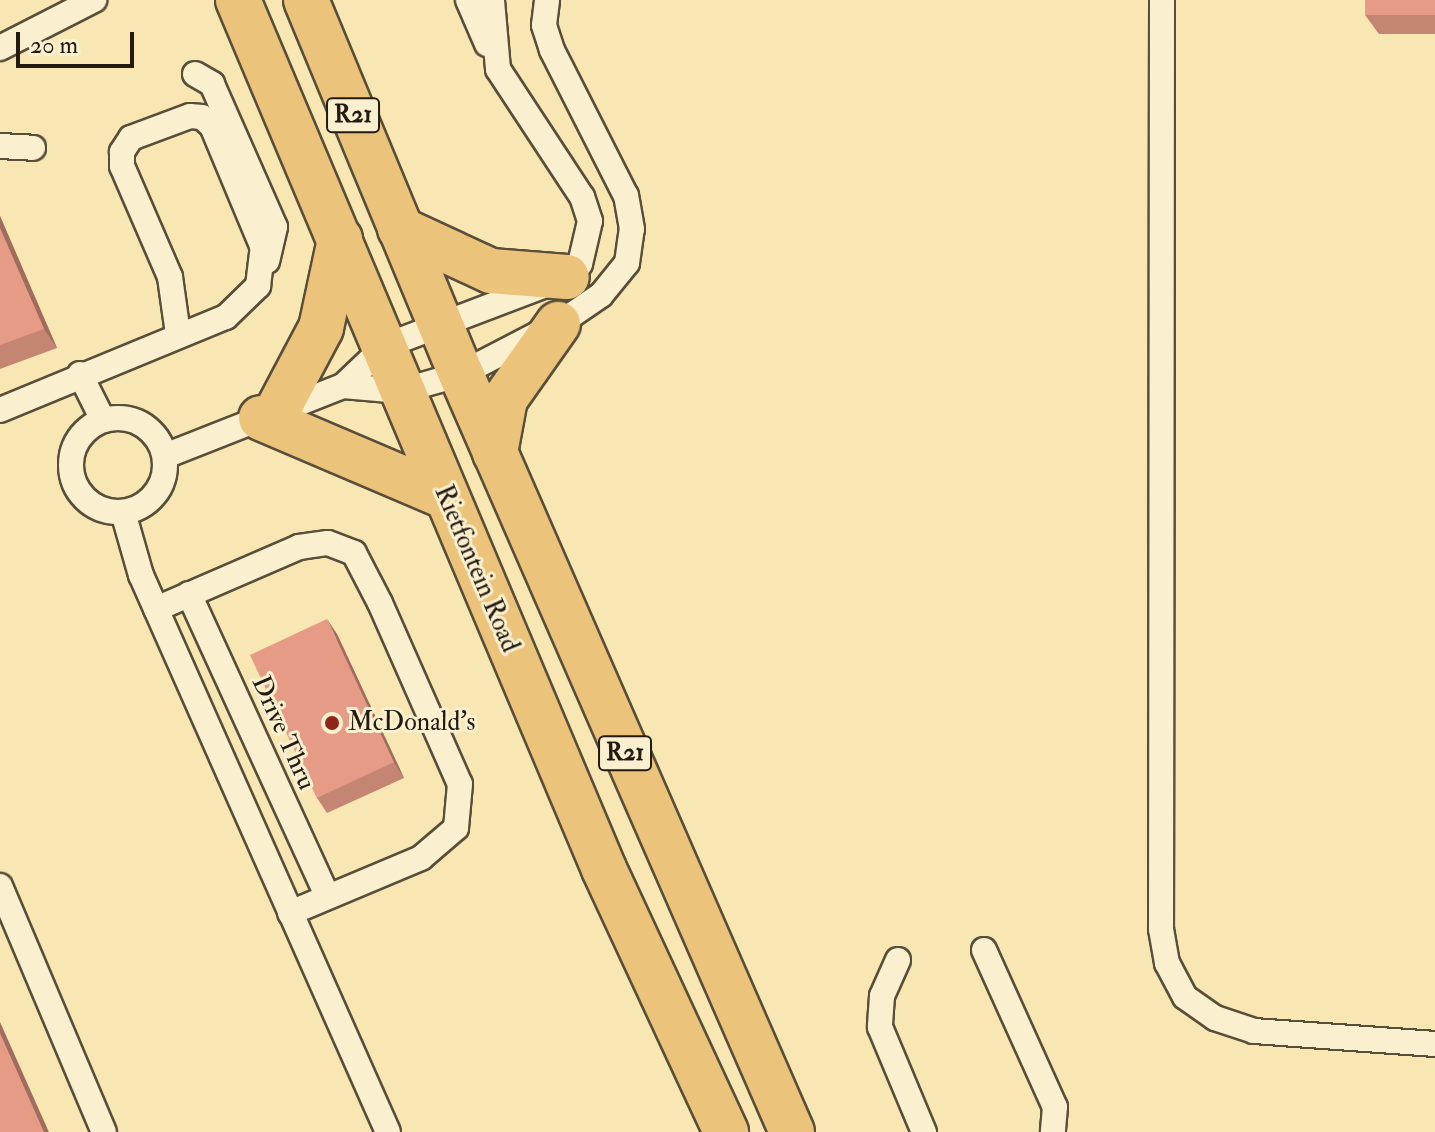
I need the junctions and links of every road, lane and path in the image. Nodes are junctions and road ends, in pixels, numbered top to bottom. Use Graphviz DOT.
graph roads {
  1 [pos="94,0"];
  2 [pos="238,0"];
  3 [pos="306,0"];
  4 [pos="468,0"];
  5 [pos="492,0"];
  6 [pos="547,0"];
  7 [pos="1162,0"];
  8 [pos="0,48"];
  9 [pos="498,69"];
  10 [pos="195,74"];
  11 [pos="0,146"];
  12 [pos="33,148"];
  13 [pos="400,229"];
  14 [pos="340,239"];
  15 [pos="263,269"];
  16 [pos="567,277"];
  17 [pos="440,324"];
  18 [pos="558,324"];
  19 [pos="178,334"];
  20 [pos="385,346"];
  21 [pos="80,374"];
  22 [pos="461,374"];
  23 [pos="343,386"];
  24 [pos="401,391"];
  25 [pos="0,410"];
  26 [pos="268,415"];
  27 [pos="103,420"];
  28 [pos="495,453"];
  29 [pos="165,456"];
  30 [pos="444,496"];
  31 [pos="123,512"];
  32 [pos="189,594"];
  33 [pos="156,609"];
  34 [pos="0,886"];
  35 [pos="327,896"];
  36 [pos="290,913"];
  37 [pos="984,950"];
  38 [pos="898,960"];
  39 [pos="1435,1044"];
  40 [pos="104,1132"];
  41 [pos="388,1132"];
  42 [pos="726,1132"];
  43 [pos="792,1132"];
  44 [pos="924,1132"];
  45 [pos="1053,1132"];
  1 -- 8 [label="lane"];
  2 -- 14 [label="main road, Rietfontein Road / R21"];
  3 -- 13 [label="main road, R21"];
  4 -- 9 [label="lane"];
  5 -- 9 [label="lane"];
  6 -- 18 [label="lane"];
  7 -- 39 [label="lane"];
  9 -- 16 [label="lane"];
  10 -- 15 [label="lane"];
  11 -- 12 [label="lane"];
  13 -- 16 [label="main road"];
  13 -- 17 [label="main road, R21"];
  14 -- 20 [label="main road, Rietfontein Road / R21"];
  14 -- 26 [label="main road"];
  15 -- 19 [label="lane"];
  15 -- 19 [label="lane"];
  16 -- 17 [label="lane"];
  17 -- 20 [label="lane"];
  17 -- 22 [label="main road, R21"];
  18 -- 22 [label="lane"];
  18 -- 28 [label="main road"];
  19 -- 21 [label="lane"];
  20 -- 23 [label="lane"];
  20 -- 24 [label="main road, Rietfontein Road / R21"];
  21 -- 25 [label="lane"];
  21 -- 27 [label="lane"];
  22 -- 24 [label="lane"];
  22 -- 28 [label="main road, R21"];
  23 -- 24 [label="lane"];
  23 -- 26 [label="lane"];
  24 -- 30 [label="main road, Rietfontein Road / R21"];
  26 -- 29 [label="lane"];
  26 -- 30 [label="main road"];
  27 -- 29 [label="lane"];
  27 -- 31 [label="lane"];
  28 -- 43 [label="main road, R21"];
  29 -- 31 [label="lane"];
  30 -- 42 [label="main road, Rietfontein Road / R21"];
  31 -- 33 [label="lane"];
  32 -- 33 [label="lane"];
  32 -- 35 [label="lane, Drive Thru"];
  32 -- 35 [label="lane"];
  33 -- 36 [label="lane"];
  34 -- 40 [label="lane"];
  35 -- 36 [label="lane"];
  36 -- 41 [label="lane"];
  37 -- 45 [label="lane"];
  38 -- 44 [label="lane"];
}
